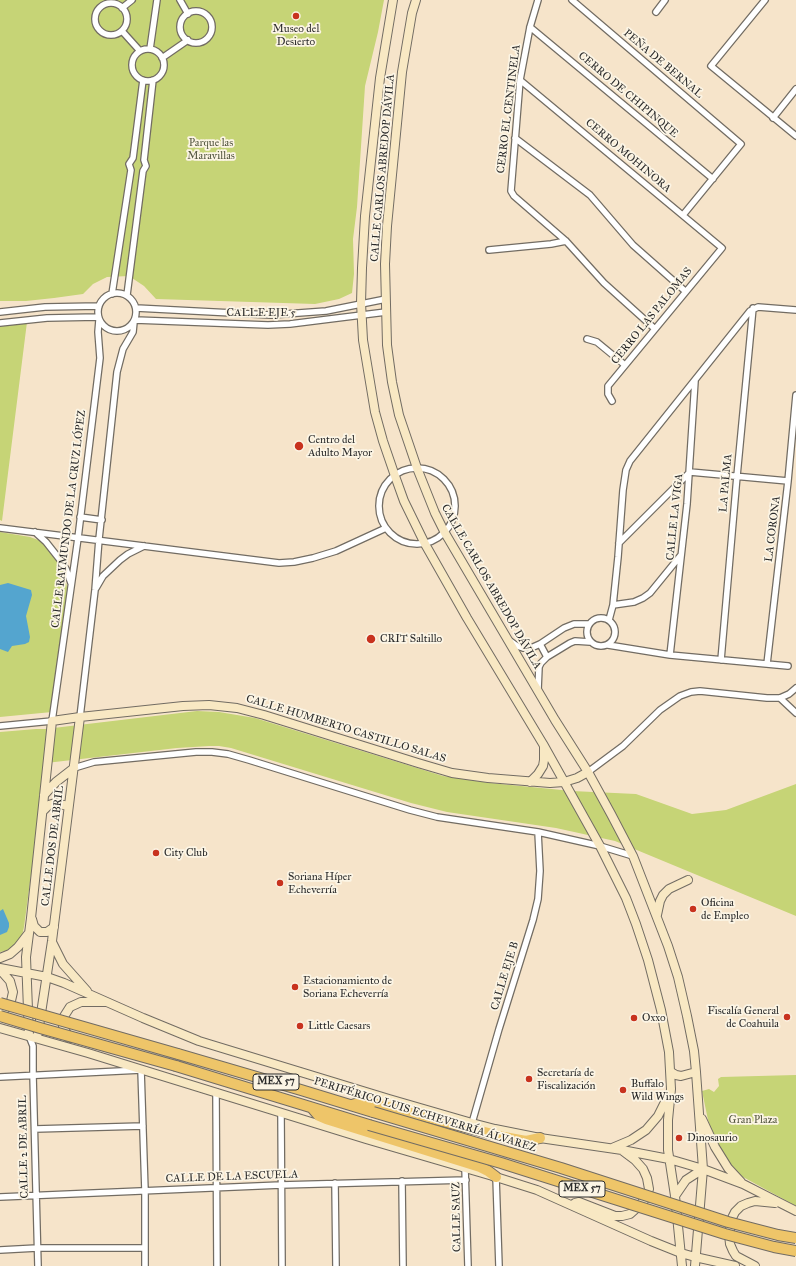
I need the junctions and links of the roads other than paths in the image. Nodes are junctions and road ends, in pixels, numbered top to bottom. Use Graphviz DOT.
graph roads {
  1 [pos="132,0"];
  2 [pos="157,0"];
  3 [pos="180,0"];
  4 [pos="393,0"];
  5 [pos="416,0"];
  6 [pos="538,0"];
  7 [pos="572,0"];
  8 [pos="665,0"];
  9 [pos="765,0"];
  10 [pos="122,8"];
  11 [pos="656,12"];
  12 [pos="188,14"];
  13 [pos="530,27"];
  14 [pos="122,32"];
  15 [pos="188,40"];
  16 [pos="150,49"];
  17 [pos="140,51"];
  18 [pos="162,58"];
  19 [pos="143,80"];
  20 [pos="154,80"];
  21 [pos="520,80"];
  22 [pos="796,89"];
  23 [pos="773,118"];
  24 [pos="796,136"];
  25 [pos="514,138"];
  26 [pos="133,158"];
  27 [pos="144,160"];
  28 [pos="130,170"];
  29 [pos="143,171"];
  30 [pos="713,179"];
  31 [pos="683,215"];
  32 [pos="566,241"];
  33 [pos="722,248"];
  34 [pos="489,250"];
  35 [pos="685,291"];
  36 [pos="112,294"];
  37 [pos="127,295"];
  38 [pos="386,299"];
  39 [pos="361,303"];
  40 [pos="99,306"];
  41 [pos="136,308"];
  42 [pos="753,308"];
  43 [pos="796,310"];
  44 [pos="0,312"];
  45 [pos="386,312"];
  46 [pos="362,315"];
  47 [pos="99,318"];
  48 [pos="135,321"];
  49 [pos="0,323"];
  50 [pos="654,329"];
  51 [pos="587,339"];
  52 [pos="625,365"];
  53 [pos="695,380"];
  54 [pos="796,395"];
  55 [pos="612,401"];
  56 [pos="417,468"];
  57 [pos="690,472"];
  58 [pos="394,476"];
  59 [pos="737,476"];
  60 [pos="788,481"];
  61 [pos="80,517"];
  62 [pos="102,520"];
  63 [pos="0,528"];
  64 [pos="386,528"];
  65 [pos="35,532"];
  66 [pos="445,532"];
  67 [pos="78,538"];
  68 [pos="99,539"];
  69 [pos="619,543"];
  70 [pos="425,544"];
  71 [pos="146,546"];
  72 [pos="682,555"];
  73 [pos="71,584"];
  74 [pos="95,590"];
  75 [pos="612,605"];
  76 [pos="609,620"];
  77 [pos="589,624"];
  78 [pos="508,640"];
  79 [pos="590,642"];
  80 [pos="540,644"];
  81 [pos="608,645"];
  82 [pos="670,655"];
  83 [pos="547,657"];
  84 [pos="721,660"];
  85 [pos="767,664"];
  86 [pos="788,666"];
  87 [pos="796,688"];
  88 [pos="538,690"];
  89 [pos="780,698"];
  90 [pos="796,713"];
  91 [pos="80,717"];
  92 [pos="52,721"];
  93 [pos="0,726"];
  94 [pos="543,744"];
  95 [pos="74,768"];
  96 [pos="588,772"];
  97 [pos="530,782"];
  98 [pos="564,782"];
  99 [pos="44,795"];
  100 [pos="68,806"];
  101 [pos="43,811"];
  102 [pos="538,832"];
  103 [pos="600,846"];
  104 [pos="632,856"];
  105 [pos="688,880"];
  106 [pos="657,915"];
  107 [pos="31,918"];
  108 [pos="54,927"];
  109 [pos="29,932"];
  110 [pos="52,941"];
  111 [pos="0,958"];
  112 [pos="0,968"];
  113 [pos="0,971"];
  114 [pos="27,973"];
  115 [pos="47,977"];
  116 [pos="88,992"];
  117 [pos="109,1002"];
  118 [pos="0,1003"];
  119 [pos="0,1012"];
  120 [pos="0,1016"];
  121 [pos="0,1028"];
  122 [pos="34,1040"];
  123 [pos="88,1053"];
  124 [pos="141,1070"];
  125 [pos="671,1072"];
  126 [pos="696,1072"];
  127 [pos="33,1075"];
  128 [pos="0,1077"];
  129 [pos="671,1089"];
  130 [pos="216,1092"];
  131 [pos="352,1105"];
  132 [pos="312,1107"];
  133 [pos="699,1111"];
  134 [pos="280,1113"];
  135 [pos="472,1123"];
  136 [pos="143,1126"];
  137 [pos="35,1129"];
  138 [pos="540,1138"];
  139 [pos="611,1148"];
  140 [pos="622,1150"];
  141 [pos="669,1159"];
  142 [pos="465,1168"];
  143 [pos="703,1169"];
  144 [pos="496,1177"];
  145 [pos="466,1180"];
  146 [pos="402,1181"];
  147 [pos="335,1183"];
  148 [pos="743,1184"];
  149 [pos="282,1185"];
  150 [pos="217,1187"];
  151 [pos="145,1191"];
  152 [pos="36,1195"];
  153 [pos="675,1196"];
  154 [pos="0,1197"];
  155 [pos="782,1204"];
  156 [pos="572,1205"];
  157 [pos="796,1211"];
  158 [pos="796,1238"];
  159 [pos="37,1248"];
  160 [pos="144,1248"];
  161 [pos="0,1250"];
  162 [pos="796,1251"];
  163 [pos="681,1253"];
  164 [pos="695,1257"];
  165 [pos="720,1263"];
  166 [pos="38,1266"];
  167 [pos="145,1266"];
  168 [pos="217,1266"];
  169 [pos="282,1266"];
  170 [pos="336,1266"];
  171 [pos="403,1266"];
  172 [pos="468,1266"];
  173 [pos="499,1266"];
  174 [pos="682,1266"];
  175 [pos="695,1266"];
  176 [pos="708,1266"];
  177 [pos="735,1266"];
  178 [pos="754,1266"];
  1 -- 10 [label="street"];
  2 -- 16 [label="street"];
  3 -- 12 [label="street"];
  4 -- 39 [label="street, CALLE CARLOS ABREDOP DÁVILA"];
  5 -- 38 [label="street, CALLE CARLOS ABREDOP DÁVILA"];
  6 -- 13 [label="street, CERRO EL CENTINELA"];
  7 -- 30 [label="street, PEÑA DE BERNAL"];
  8 -- 11 [label="street"];
  9 -- 23 [label="street"];
  10 -- 14 [label="street"];
  10 -- 14 [label="street"];
  12 -- 15 [label="street"];
  12 -- 15 [label="street"];
  13 -- 21 [label="street, CERRO EL CENTINELA"];
  13 -- 30 [label="street, CERRO DE CHIPINQUE"];
  14 -- 17 [label="street"];
  15 -- 18 [label="street"];
  16 -- 17 [label="street"];
  16 -- 18 [label="street"];
  17 -- 19 [label="street"];
  18 -- 20 [label="street"];
  19 -- 20 [label="street"];
  19 -- 26 [label="street"];
  20 -- 27 [label="street"];
  21 -- 25 [label="street, CERRO EL CENTINELA"];
  21 -- 31 [label="street, CERRO MOHINORA"];
  22 -- 23 [label="street"];
  23 -- 24 [label="street"];
  25 -- 32 [label="street, CERRO EL CENTINELA"];
  25 -- 35 [label="street"];
  26 -- 27 [label="street"];
  26 -- 28 [label="street"];
  27 -- 29 [label="street"];
  28 -- 29 [label="street"];
  28 -- 36 [label="street"];
  29 -- 37 [label="street"];
  30 -- 31 [label="street"];
  31 -- 33 [label="street, CERRO MOHINORA"];
  32 -- 34 [label="street"];
  32 -- 50 [label="street"];
  33 -- 35 [label="street, CERRO LAS PALOMAS"];
  35 -- 50 [label="street, CERRO LAS PALOMAS"];
  36 -- 37 [label="street"];
  36 -- 40 [label="street"];
  37 -- 41 [label="street"];
  38 -- 39 [label="street, CALLE EJE 5"];
  38 -- 45 [label="street, CALLE CARLOS ABREDOP DÁVILA"];
  39 -- 41 [label="street, CALLE EJE 5"];
  39 -- 46 [label="street, CALLE CARLOS ABREDOP DÁVILA"];
  40 -- 44 [label="street"];
  40 -- 47 [label="street"];
  41 -- 48 [label="street"];
  42 -- 43 [label="street"];
  42 -- 53 [label="street"];
  42 -- 59 [label="street, LA PALMA"];
  45 -- 46 [label="street, CALLE EJE 5"];
  45 -- 56 [label="street, CALLE CARLOS ABREDOP DÁVILA"];
  46 -- 48 [label="street, CALLE EJE 5"];
  46 -- 58 [label="street, CALLE CARLOS ABREDOP DÁVILA"];
  47 -- 48 [label="street"];
  47 -- 49 [label="street"];
  47 -- 61 [label="street, CALLE RAYMUNDO DE LA CRUZ LÓPEZ"];
  48 -- 62 [label="street"];
  50 -- 52 [label="street, CERRO LAS PALOMAS"];
  51 -- 52 [label="street"];
  52 -- 55 [label="street, CERRO LAS PALOMAS"];
  53 -- 57 [label="street, CALLE LA VIGA"];
  53 -- 69 [label="street"];
  54 -- 60 [label="street, LA CORONA"];
  56 -- 58 [label="street"];
  56 -- 66 [label="street, CALLE CARLOS ABREDOP DÁVILA"];
  56 -- 66 [label="street"];
  57 -- 59 [label="street"];
  57 -- 69 [label="street"];
  57 -- 72 [label="street, CALLE LA VIGA"];
  58 -- 64 [label="street"];
  58 -- 70 [label="street, CALLE CARLOS ABREDOP DÁVILA"];
  59 -- 60 [label="street"];
  59 -- 84 [label="street, LA PALMA"];
  60 -- 85 [label="street, LA CORONA"];
  61 -- 62 [label="street"];
  61 -- 67 [label="street, CALLE RAYMUNDO DE LA CRUZ LÓPEZ"];
  62 -- 68 [label="street"];
  63 -- 65 [label="street"];
  64 -- 70 [label="street"];
  64 -- 71 [label="street"];
  65 -- 67 [label="street"];
  65 -- 73 [label="street"];
  66 -- 70 [label="street"];
  66 -- 78 [label="street, CALLE CARLOS ABREDOP DÁVILA"];
  67 -- 68 [label="street"];
  67 -- 73 [label="street, CALLE RAYMUNDO DE LA CRUZ LÓPEZ"];
  68 -- 71 [label="street"];
  68 -- 74 [label="street"];
  69 -- 75 [label="street"];
  70 -- 94 [label="street, CALLE CARLOS ABREDOP DÁVILA"];
  71 -- 74 [label="street"];
  72 -- 75 [label="street"];
  72 -- 82 [label="street, CALLE LA VIGA"];
  73 -- 92 [label="street, CALLE RAYMUNDO DE LA CRUZ LÓPEZ"];
  74 -- 91 [label="street"];
  75 -- 76 [label="street"];
  76 -- 77 [label="street"];
  76 -- 81 [label="street"];
  77 -- 79 [label="street"];
  77 -- 80 [label="street"];
  78 -- 80 [label="street"];
  78 -- 88 [label="street, CALLE CARLOS ABREDOP DÁVILA"];
  79 -- 81 [label="street"];
  79 -- 83 [label="street"];
  80 -- 83 [label="street"];
  81 -- 82 [label="street"];
  82 -- 84 [label="street"];
  83 -- 88 [label="street"];
  84 -- 85 [label="street"];
  85 -- 86 [label="street"];
  87 -- 89 [label="street"];
  88 -- 96 [label="street, CALLE CARLOS ABREDOP DÁVILA"];
  89 -- 90 [label="street"];
  89 -- 96 [label="street"];
  91 -- 92 [label="street, CALLE HUMBERTO CASTILLO SALAS"];
  91 -- 95 [label="street, CALLE DOS DE ABRIL"];
  91 -- 97 [label="street, CALLE HUMBERTO CASTILLO SALAS"];
  92 -- 93 [label="street, CALLE HUMBERTO CASTILLO SALAS"];
  92 -- 99 [label="street, CALLE DOS DE ABRIL"];
  94 -- 97 [label="street"];
  94 -- 98 [label="street, CALLE CARLOS ABREDOP DÁVILA"];
  95 -- 99 [label="street"];
  95 -- 100 [label="street, CALLE DOS DE ABRIL"];
  95 -- 102 [label="street"];
  96 -- 98 [label="street, CALLE HUMBERTO CASTILLO SALAS"];
  96 -- 104 [label="street, CALLE CARLOS ABREDOP DÁVILA"];
  97 -- 98 [label="street, CALLE HUMBERTO CASTILLO SALAS"];
  98 -- 103 [label="street, CALLE CARLOS ABREDOP DÁVILA"];
  99 -- 101 [label="street, CALLE DOS DE ABRIL"];
  100 -- 101 [label="street"];
  100 -- 108 [label="street, CALLE DOS DE ABRIL"];
  101 -- 107 [label="street, CALLE DOS DE ABRIL"];
  102 -- 103 [label="street"];
  102 -- 135 [label="street, CALLE EJE B"];
  103 -- 104 [label="street"];
  103 -- 125 [label="street, CALLE CARLOS ABREDOP DÁVILA"];
  104 -- 106 [label="street, CALLE CARLOS ABREDOP DÁVILA"];
  105 -- 106 [label="street"];
  106 -- 126 [label="street, CALLE CARLOS ABREDOP DÁVILA"];
  107 -- 108 [label="street"];
  107 -- 109 [label="street, CALLE DOS DE ABRIL"];
  108 -- 110 [label="street, CALLE DOS DE ABRIL"];
  109 -- 111 [label="street"];
  109 -- 114 [label="street, CALLE DOS DE ABRIL"];
  110 -- 115 [label="street, CALLE DOS DE ABRIL"];
  110 -- 116 [label="street"];
  112 -- 114 [label="street, PERIFÉRICO LUIS ECHEVERRÍA ÁLVAREZ"];
  113 -- 119 [label="street"];
  114 -- 115 [label="street, PERIFÉRICO LUIS ECHEVERRÍA ÁLVAREZ"];
  114 -- 122 [label="street, CALLE 2 DE ABRIL"];
  115 -- 116 [label="street, PERIFÉRICO LUIS ECHEVERRÍA ÁLVAREZ"];
  115 -- 122 [label="street, CALLE 2 DE ABRIL"];
  116 -- 117 [label="street, PERIFÉRICO LUIS ECHEVERRÍA ÁLVAREZ"];
  117 -- 123 [label="street"];
  117 -- 135 [label="street, PERIFÉRICO LUIS ECHEVERRÍA ÁLVAREZ"];
  118 -- 131 [label="highway, PERIFÉRICO LUIS ECHEVERRÍA ÁLVAREZ / MEX 57, bridge"];
  120 -- 132 [label="highway, MEX 57, bridge"];
  121 -- 122 [label="street"];
  122 -- 123 [label="street"];
  122 -- 127 [label="street, CALLE 2 DE ABRIL"];
  123 -- 124 [label="street"];
  124 -- 127 [label="street"];
  124 -- 130 [label="street"];
  124 -- 136 [label="street"];
  125 -- 126 [label="street"];
  125 -- 129 [label="street, CALLE CARLOS ABREDOP DÁVILA"];
  126 -- 133 [label="street, CALLE CARLOS ABREDOP DÁVILA"];
  127 -- 128 [label="street"];
  127 -- 137 [label="street, CALLE 2 DE ABRIL"];
  129 -- 139 [label="street"];
  129 -- 141 [label="street, CALLE CARLOS ABREDOP DÁVILA"];
  130 -- 134 [label="street"];
  130 -- 150 [label="street"];
  131 -- 138 [label="highway"];
  131 -- 158 [label="highway, PERIFÉRICO LUIS ECHEVERRÍA ÁLVAREZ / MEX 57, bridge"];
  132 -- 144 [label="highway"];
  132 -- 162 [label="highway, MEX 57, bridge"];
  133 -- 143 [label="street, CALLE CARLOS ABREDOP DÁVILA"];
  133 -- 148 [label="street"];
  134 -- 142 [label="street"];
  134 -- 149 [label="street"];
  135 -- 138 [label="street, PERIFÉRICO LUIS ECHEVERRÍA ÁLVAREZ"];
  136 -- 137 [label="street"];
  136 -- 151 [label="street"];
  137 -- 152 [label="street, CALLE 2 DE ABRIL"];
  138 -- 139 [label="street, PERIFÉRICO LUIS ECHEVERRÍA ÁLVAREZ"];
  139 -- 140 [label="street, PERIFÉRICO LUIS ECHEVERRÍA ÁLVAREZ"];
  140 -- 141 [label="street, PERIFÉRICO LUIS ECHEVERRÍA ÁLVAREZ"];
  140 -- 156 [label="street"];
  141 -- 143 [label="street, PERIFÉRICO LUIS ECHEVERRÍA ÁLVAREZ"];
  141 -- 153 [label="street, CALLE CARLOS ABREDOP DÁVILA"];
  142 -- 144 [label="street"];
  142 -- 145 [label="street, CALLE SAUZ"];
  143 -- 148 [label="street, PERIFÉRICO LUIS ECHEVERRÍA ÁLVAREZ"];
  143 -- 153 [label="street"];
  143 -- 164 [label="street, CALLE CARLOS ABREDOP DÁVILA"];
  144 -- 156 [label="street"];
  144 -- 173 [label="street"];
  145 -- 146 [label="street, CALLE DE LA ESCUELA"];
  145 -- 172 [label="street, CALLE SAUZ"];
  146 -- 147 [label="street, CALLE DE LA ESCUELA"];
  146 -- 171 [label="street"];
  147 -- 149 [label="street, CALLE DE LA ESCUELA"];
  147 -- 170 [label="street"];
  148 -- 155 [label="street"];
  149 -- 150 [label="street, CALLE DE LA ESCUELA"];
  149 -- 169 [label="street"];
  150 -- 151 [label="street, CALLE DE LA ESCUELA"];
  150 -- 168 [label="street"];
  151 -- 152 [label="street, CALLE DE LA ESCUELA"];
  151 -- 160 [label="street"];
  152 -- 154 [label="street, CALLE DE LA ESCUELA"];
  152 -- 159 [label="street, CALLE 2 DE ABRIL"];
  153 -- 163 [label="street, CALLE CARLOS ABREDOP DÁVILA"];
  155 -- 157 [label="street"];
  155 -- 178 [label="street"];
  156 -- 163 [label="street"];
  159 -- 160 [label="street"];
  159 -- 161 [label="street"];
  159 -- 166 [label="street, CALLE 2 DE ABRIL"];
  160 -- 167 [label="street"];
  163 -- 164 [label="street"];
  163 -- 174 [label="street, CALLE CARLOS ABREDOP DÁVILA"];
  164 -- 165 [label="street"];
  164 -- 175 [label="street, CALLE CARLOS ABREDOP DÁVILA"];
  165 -- 176 [label="street"];
  165 -- 177 [label="street"];
}
